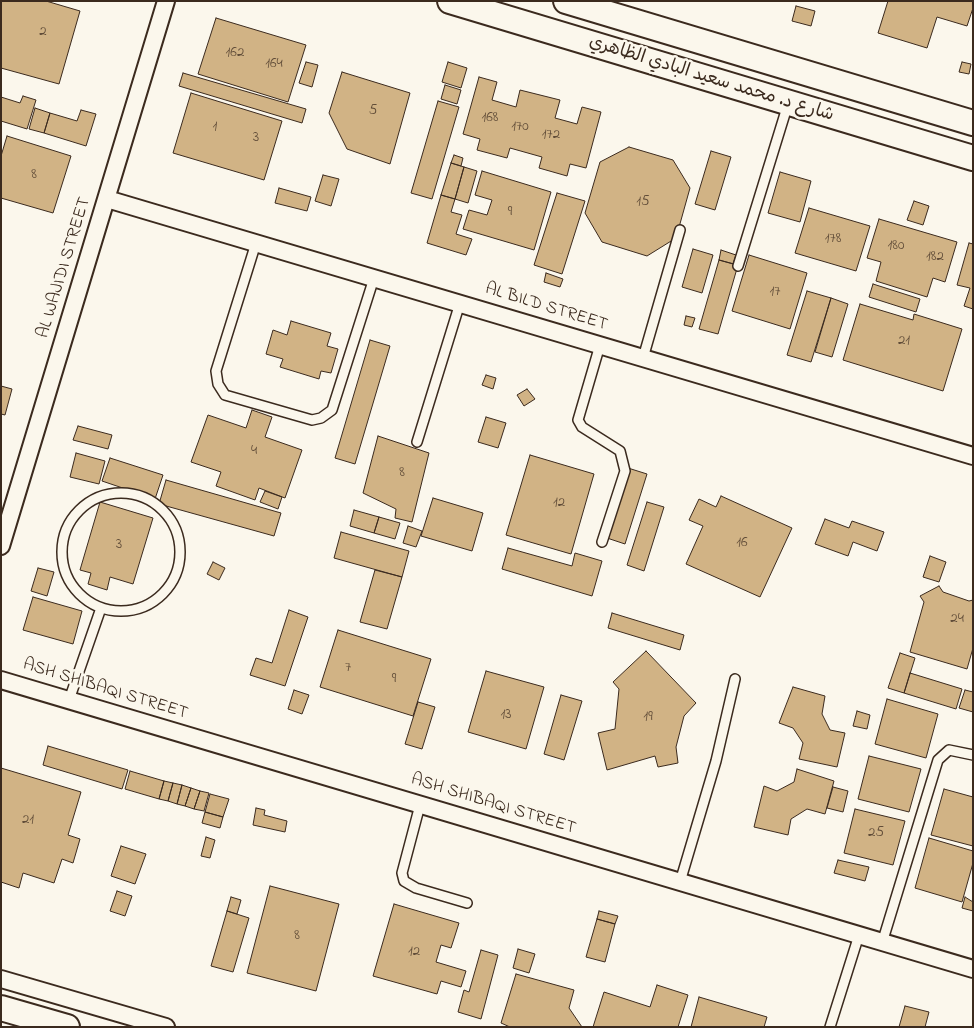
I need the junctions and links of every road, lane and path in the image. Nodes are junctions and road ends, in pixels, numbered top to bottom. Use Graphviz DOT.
graph roads {
  1 [pos="166,1"];
  2 [pos="450,1"];
  3 [pos="566,1"];
  4 [pos="788,103"];
  5 [pos="973,123"];
  6 [pos="973,158"];
  7 [pos="107,199"];
  8 [pos="680,230"];
  9 [pos="256,243"];
  10 [pos="738,266"];
  11 [pos="374,278"];
  12 [pos="460,303"];
  13 [pos="600,346"];
  14 [pos="643,358"];
  15 [pos="417,442"];
  16 [pos="973,456"];
  17 [pos="602,542"];
  18 [pos="1,546"];
  19 [pos="101,608"];
  20 [pos="735,679"];
  21 [pos="1,680"];
  22 [pos="69,700"];
  23 [pos="973,755"];
  24 [pos="420,804"];
  25 [pos="680,882"];
  26 [pos="467,903"];
  27 [pos="859,935"];
  28 [pos="882,943"];
  29 [pos="973,969"];
  30 [pos="1,979"];
  31 [pos="1,1008"];
  32 [pos="67,1027"];
  33 [pos="166,1027"];
  34 [pos="830,1027"];
  1 -- 7 [label="street, AL WAJIDI STREET"];
  2 -- 4 [label="street, شارع د. محمد سعيد البادي الظاهري"];
  3 -- 5 [label="street, شارع د. محمد سعيد البادي الظاهري"];
  4 -- 6 [label="street, شارع د. محمد سعيد البادي الظاهري"];
  4 -- 10 [label="lane"];
  7 -- 9 [label="street, AL BILD STREET"];
  7 -- 18 [label="street, AL WAJIDI STREET"];
  8 -- 14 [label="lane"];
  9 -- 11 [label="street, AL BILD STREET"];
  9 -- 11 [label="lane"];
  11 -- 12 [label="street, AL BILD STREET"];
  12 -- 13 [label="street, AL BILD STREET"];
  12 -- 15 [label="lane"];
  13 -- 14 [label="street, AL BILD STREET"];
  13 -- 17 [label="lane"];
  14 -- 16 [label="street, AL BILD STREET"];
  19 -- 19 [label="lane"];
  19 -- 22 [label="lane"];
  20 -- 25 [label="lane"];
  21 -- 22 [label="street, ASH SHIBAQI STREET"];
  22 -- 24 [label="street, ASH SHIBAQI STREET"];
  23 -- 28 [label="lane"];
  24 -- 25 [label="street, ASH SHIBAQI STREET"];
  24 -- 26 [label="lane"];
  25 -- 27 [label="street, ASH SHIBAQI STREET"];
  27 -- 28 [label="street, ASH SHIBAQI STREET"];
  27 -- 34 [label="lane"];
  28 -- 29 [label="street, ASH SHIBAQI STREET"];
  30 -- 33 [label="street"];
  31 -- 32 [label="street"];
}
